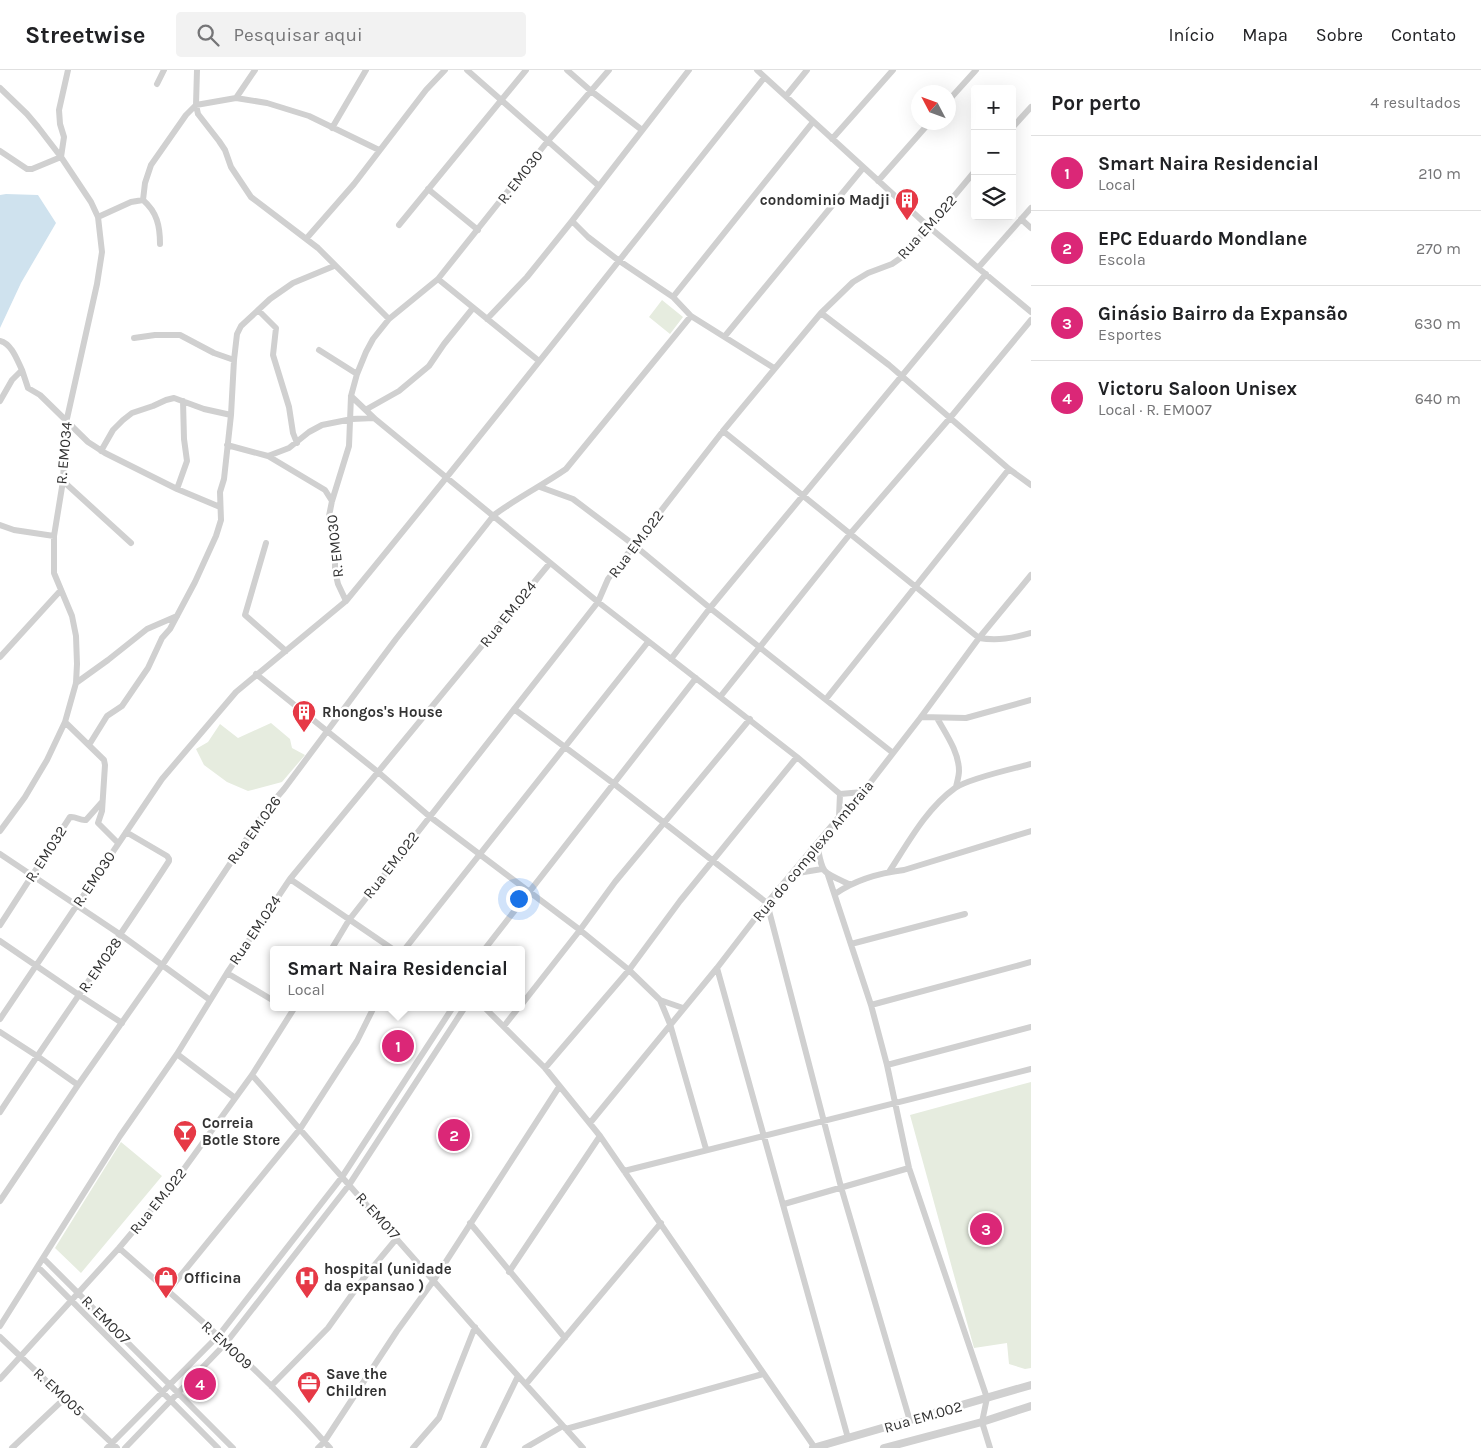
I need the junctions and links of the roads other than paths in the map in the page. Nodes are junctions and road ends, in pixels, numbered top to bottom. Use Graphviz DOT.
graph roads {
  1 [pos="68,70"];
  2 [pos="164,70"];
  3 [pos="197,70"];
  4 [pos="255,70"];
  5 [pos="366,70"];
  6 [pos="445,70"];
  7 [pos="467,70"];
  8 [pos="526,70"];
  9 [pos="568,70"];
  10 [pos="609,70"];
  11 [pos="689,70"];
  12 [pos="757,70"];
  13 [pos="807,70"];
  14 [pos="893,70"];
  15 [pos="976,70"];
  16 [pos="764,78"];
  17 [pos="157,84"];
  18 [pos="0,88"];
  19 [pos="591,91"];
  20 [pos="956,92"];
  21 [pos="786,96"];
  22 [pos="236,98"];
  23 [pos="500,101"];
  24 [pos="196,105"];
  25 [pos="1031,107"];
  26 [pos="813,122"];
  27 [pos="1016,124"];
  28 [pos="332,128"];
  29 [pos="642,130"];
  30 [pos="923,130"];
  31 [pos="832,139"];
  32 [pos="547,142"];
  33 [pos="379,150"];
  34 [pos="0,151"];
  35 [pos="61,157"];
  36 [pos="863,168"];
  37 [pos="972,175"];
  38 [pos="878,182"];
  39 [pos="599,186"];
  40 [pos="428,189"];
  41 [pos="143,200"];
  42 [pos="1031,208"];
  43 [pos="98,217"];
  44 [pos="1021,220"];
  45 [pos="572,221"];
  46 [pos="399,225"];
  47 [pos="929,227"];
  48 [pos="1031,228"];
  49 [pos="478,230"];
  50 [pos="306,239"];
  51 [pos="160,244"];
  52 [pos="618,260"];
  53 [pos="334,266"];
  54 [pos="978,268"];
  55 [pos="986,274"];
  56 [pos="438,279"];
  57 [pos="673,297"];
  58 [pos="473,308"];
  59 [pos="258,310"];
  60 [pos="1031,312"];
  61 [pos="821,313"];
  62 [pos="691,316"];
  63 [pos="389,319"];
  64 [pos="487,319"];
  65 [pos="1031,320"];
  66 [pos="725,336"];
  67 [pos="134,338"];
  68 [pos="0,341"];
  69 [pos="319,350"];
  70 [pos="234,360"];
  71 [pos="539,362"];
  72 [pos="774,368"];
  73 [pos="22,370"];
  74 [pos="357,374"];
  75 [pos="901,375"];
  76 [pos="351,396"];
  77 [pos="183,400"];
  78 [pos="0,401"];
  79 [pos="367,410"];
  80 [pos="230,415"];
  81 [pos="374,418"];
  82 [pos="950,418"];
  83 [pos="352,419"];
  84 [pos="66,423"];
  85 [pos="723,430"];
  86 [pos="297,443"];
  87 [pos="227,445"];
  88 [pos="101,451"];
  89 [pos="268,456"];
  90 [pos="1009,469"];
  91 [pos="447,478"];
  92 [pos="62,481"];
  93 [pos="1031,485"];
  94 [pos="540,487"];
  95 [pos="177,489"];
  96 [pos="802,496"];
  97 [pos="332,500"];
  98 [pos="220,507"];
  99 [pos="494,515"];
  100 [pos="0,525"];
  101 [pos="850,534"];
  102 [pos="54,536"];
  103 [pos="131,543"];
  104 [pos="266,543"];
  105 [pos="634,545"];
  106 [pos="550,563"];
  107 [pos="1031,575"];
  108 [pos="915,586"];
  109 [pos="61,590"];
  110 [pos="346,601"];
  111 [pos="598,602"];
  112 [pos="710,608"];
  113 [pos="177,616"];
  114 [pos="162,622"];
  115 [pos="170,629"];
  116 [pos="1031,633"];
  117 [pos="978,638"];
  118 [pos="648,642"];
  119 [pos="760,647"];
  120 [pos="286,651"];
  121 [pos="0,657"];
  122 [pos="671,659"];
  123 [pos="256,674"];
  124 [pos="696,678"];
  125 [pos="76,683"];
  126 [pos="720,697"];
  127 [pos="826,699"];
  128 [pos="1031,700"];
  129 [pos="514,709"];
  130 [pos="921,717"];
  131 [pos="937,718"];
  132 [pos="750,719"];
  133 [pos="65,722"];
  134 [pos="327,731"];
  135 [pos="90,745"];
  136 [pos="564,748"];
  137 [pos="893,753"];
  138 [pos="797,757"];
  139 [pos="1031,764"];
  140 [pos="378,772"];
  141 [pos="613,783"];
  142 [pos="956,787"];
  143 [pos="863,792"];
  144 [pos="840,794"];
  145 [pos="102,802"];
  146 [pos="429,816"];
  147 [pos="839,817"];
  148 [pos="663,823"];
  149 [pos="0,831"];
  150 [pos="1031,831"];
  151 [pos="126,832"];
  152 [pos="118,843"];
  153 [pos="817,844"];
  154 [pos="0,854"];
  155 [pos="480,855"];
  156 [pos="713,861"];
  157 [pos="822,869"];
  158 [pos="888,872"];
  159 [pos="792,874"];
  160 [pos="828,875"];
  161 [pos="33,876"];
  162 [pos="290,879"];
  163 [pos="849,884"];
  164 [pos="530,892"];
  165 [pos="834,894"];
  166 [pos="767,903"];
  167 [pos="77,905"];
  168 [pos="965,914"];
  169 [pos="349,920"];
  170 [pos="0,924"];
  171 [pos="580,930"];
  172 [pos="121,935"];
  173 [pos="0,941"];
  174 [pos="852,944"];
  175 [pos="333,946"];
  176 [pos="388,946"];
  177 [pos="407,946"];
  178 [pos="487,946"];
  179 [pos="1031,962"];
  180 [pos="163,964"];
  181 [pos="36,966"];
  182 [pos="716,968"];
  183 [pos="629,970"];
  184 [pos="227,973"];
  185 [pos="79,996"];
  186 [pos="270,998"];
  187 [pos="210,1000"];
  188 [pos="525,1000"];
  189 [pos="660,1000"];
  190 [pos="871,1005"];
  191 [pos="683,1008"];
  192 [pos="293,1011"];
  193 [pos="372,1011"];
  194 [pos="450,1011"];
  195 [pos="462,1011"];
  196 [pos="488,1011"];
  197 [pos="516,1011"];
  198 [pos="0,1019"];
  199 [pos="122,1023"];
  200 [pos="670,1024"];
  201 [pos="504,1026"];
  202 [pos="1031,1027"];
  203 [pos="0,1032"];
  204 [pos="177,1054"];
  205 [pos="37,1056"];
  206 [pos="887,1065"];
  207 [pos="545,1068"];
  208 [pos="1031,1069"];
  209 [pos="252,1075"];
  210 [pos="78,1085"];
  211 [pos="559,1087"];
  212 [pos="235,1098"];
  213 [pos="894,1103"];
  214 [pos="0,1112"];
  215 [pos="825,1121"];
  216 [pos="590,1123"];
  217 [pos="300,1129"];
  218 [pos="600,1136"];
  219 [pos="764,1137"];
  220 [pos="706,1149"];
  221 [pos="909,1168"];
  222 [pos="624,1171"];
  223 [pos="342,1177"];
  224 [pos="349,1185"];
  225 [pos="841,1187"];
  226 [pos="0,1201"];
  227 [pos="784,1204"];
  228 [pos="470,1223"];
  229 [pos="661,1223"];
  230 [pos="397,1238"];
  231 [pos="118,1248"];
  232 [pos="43,1258"];
  233 [pos="38,1267"];
  234 [pos="509,1272"];
  235 [pos="434,1280"];
  236 [pos="78,1292"];
  237 [pos="168,1292"];
  238 [pos="71,1300"];
  239 [pos="0,1326"];
  240 [pos="475,1327"];
  241 [pos="219,1335"];
  242 [pos="0,1337"];
  243 [pos="565,1338"];
  244 [pos="226,1343"];
  245 [pos="20,1356"];
  246 [pos="763,1374"];
  247 [pos="518,1376"];
  248 [pos="0,1379"];
  249 [pos="170,1383"];
  250 [pos="526,1384"];
  251 [pos="1031,1385"];
  252 [pos="271,1386"];
  253 [pos="162,1391"];
  254 [pos="178,1391"];
  255 [pos="65,1398"];
  256 [pos="987,1398"];
  257 [pos="170,1400"];
  258 [pos="1031,1406"];
  259 [pos="910,1421"];
  260 [pos="982,1422"];
  261 [pos="565,1428"];
  262 [pos="848,1438"];
  263 [pos="324,1442"];
  264 [pos="115,1445"];
  265 [pos="418,1446"];
  266 [pos="12,1448"];
  267 [pos="106,1448"];
  268 [pos="125,1448"];
  269 [pos="218,1448"];
  270 [pos="234,1448"];
  271 [pos="318,1448"];
  272 [pos="330,1448"];
  273 [pos="483,1448"];
  274 [pos="525,1448"];
  275 [pos="583,1448"];
  276 [pos="814,1448"];
  277 [pos="884,1448"];
  278 [pos="990,1448"];
  1 -- 35 [label="street"];
  2 -- 17 [label="street"];
  3 -- 24 [label="street"];
  4 -- 22 [label="street"];
  5 -- 28 [label="street"];
  6 -- 33 [label="street"];
  7 -- 23 [label="street"];
  8 -- 23 [label="street"];
  9 -- 19 [label="street"];
  10 -- 19 [label="street, R. EM030"];
  11 -- 29 [label="street"];
  12 -- 16 [label="street"];
  13 -- 21 [label="street"];
  14 -- 31 [label="street"];
  15 -- 20 [label="street"];
  16 -- 21 [label="street"];
  16 -- 52 [label="street"];
  18 -- 35 [label="street, R. EM034"];
  19 -- 29 [label="street"];
  19 -- 32 [label="street, R. EM030"];
  21 -- 26 [label="street"];
  22 -- 24 [label="street"];
  22 -- 28 [label="street"];
  23 -- 32 [label="street"];
  23 -- 40 [label="street"];
  24 -- 41 [label="street"];
  24 -- 50 [label="street"];
  25 -- 27 [label="street"];
  26 -- 31 [label="street"];
  26 -- 57 [label="street"];
  28 -- 33 [label="street"];
  29 -- 39 [label="street"];
  30 -- 38 [label="street"];
  31 -- 36 [label="street"];
  32 -- 39 [label="street"];
  32 -- 49 [label="street, R. EM030"];
  33 -- 50 [label="street"];
  34 -- 35 [label="street"];
  35 -- 43 [label="street, R. EM034"];
  36 -- 38 [label="street"];
  36 -- 66 [label="street"];
  37 -- 47 [label="street, Rua EM.022"];
  38 -- 47 [label="street"];
  39 -- 45 [label="street"];
  40 -- 46 [label="street"];
  40 -- 49 [label="street"];
  41 -- 43 [label="street"];
  41 -- 51 [label="street"];
  42 -- 44 [label="street"];
  43 -- 84 [label="street, R. EM034"];
  44 -- 48 [label="street"];
  44 -- 54 [label="street"];
  45 -- 52 [label="street"];
  45 -- 64 [label="street"];
  47 -- 54 [label="street"];
  47 -- 61 [label="street, Rua EM.022"];
  49 -- 56 [label="street, R. EM030"];
  50 -- 53 [label="street"];
  52 -- 57 [label="street"];
  52 -- 71 [label="street"];
  53 -- 59 [label="street"];
  53 -- 63 [label="street"];
  54 -- 55 [label="street"];
  55 -- 60 [label="street"];
  55 -- 75 [label="street"];
  56 -- 58 [label="street"];
  56 -- 63 [label="street, R. EM030"];
  57 -- 62 [label="street"];
  58 -- 64 [label="street"];
  58 -- 79 [label="street"];
  59 -- 70 [label="street"];
  59 -- 86 [label="street"];
  61 -- 72 [label="street, Rua EM.022"];
  61 -- 75 [label="street"];
  62 -- 66 [label="street"];
  62 -- 94 [label="street, Rua EM.026"];
  63 -- 74 [label="street, R. EM030"];
  64 -- 71 [label="street"];
  65 -- 82 [label="street"];
  66 -- 72 [label="street"];
  67 -- 70 [label="street"];
  68 -- 73 [label="street"];
  69 -- 74 [label="street"];
  70 -- 80 [label="street"];
  71 -- 91 [label="street"];
  72 -- 85 [label="street, Rua EM.022"];
  73 -- 78 [label="street"];
  73 -- 84 [label="street"];
  74 -- 76 [label="street, R. EM030"];
  75 -- 82 [label="street"];
  75 -- 96 [label="street"];
  76 -- 79 [label="street"];
  76 -- 83 [label="street, R. EM030"];
  77 -- 80 [label="street"];
  77 -- 88 [label="street"];
  77 -- 95 [label="street"];
  79 -- 81 [label="street"];
  80 -- 87 [label="street"];
  81 -- 83 [label="street"];
  81 -- 91 [label="street"];
  82 -- 90 [label="street"];
  82 -- 101 [label="street"];
  83 -- 86 [label="street"];
  83 -- 97 [label="street, R. EM030"];
  84 -- 88 [label="street"];
  84 -- 92 [label="street, R. EM034"];
  85 -- 96 [label="street"];
  85 -- 105 [label="street, Rua EM.022"];
  86 -- 89 [label="street"];
  87 -- 89 [label="street"];
  87 -- 98 [label="street"];
  88 -- 95 [label="street"];
  89 -- 97 [label="street"];
  90 -- 93 [label="street"];
  90 -- 108 [label="street"];
  91 -- 99 [label="street"];
  91 -- 110 [label="street"];
  92 -- 102 [label="street, R. EM034"];
  92 -- 103 [label="street"];
  94 -- 99 [label="street, Rua EM.026"];
  94 -- 105 [label="street"];
  95 -- 98 [label="street"];
  96 -- 101 [label="street"];
  96 -- 112 [label="street"];
  97 -- 110 [label="street, R. EM030"];
  98 -- 113 [label="street"];
  99 -- 106 [label="street"];
  99 -- 134 [label="street, Rua EM.026"];
  100 -- 102 [label="street"];
  101 -- 108 [label="street"];
  101 -- 119 [label="street"];
  102 -- 109 [label="street, R. EM034"];
  104 -- 120 [label="street"];
  105 -- 111 [label="street, Rua EM.022"];
  105 -- 112 [label="street"];
  106 -- 111 [label="street"];
  106 -- 140 [label="street, Rua EM.024"];
  107 -- 117 [label="street, Rua do complexo Ambraia"];
  108 -- 117 [label="street"];
  108 -- 127 [label="street"];
  109 -- 121 [label="street"];
  109 -- 125 [label="street, R. EM034"];
  110 -- 120 [label="street, R. EM030"];
  111 -- 118 [label="street"];
  111 -- 129 [label="street, Rua EM.022"];
  112 -- 119 [label="street"];
  112 -- 122 [label="street"];
  113 -- 114 [label="street"];
  113 -- 115 [label="street"];
  114 -- 115 [label="street"];
  114 -- 125 [label="street"];
  115 -- 135 [label="street"];
  116 -- 117 [label="street"];
  117 -- 130 [label="street, Rua do complexo Ambraia"];
  118 -- 122 [label="street"];
  118 -- 136 [label="street"];
  119 -- 126 [label="street"];
  119 -- 127 [label="street"];
  120 -- 123 [label="street, R. EM030"];
  122 -- 124 [label="street"];
  123 -- 134 [label="street"];
  123 -- 151 [label="street, R. EM030"];
  124 -- 126 [label="street"];
  124 -- 141 [label="street"];
  125 -- 133 [label="street, R. EM034"];
  126 -- 132 [label="street"];
  127 -- 137 [label="street"];
  128 -- 131 [label="street"];
  129 -- 136 [label="street"];
  129 -- 146 [label="street, Rua EM.022"];
  130 -- 131 [label="street"];
  130 -- 137 [label="street, Rua do complexo Ambraia"];
  131 -- 142 [label="street"];
  132 -- 138 [label="street"];
  132 -- 148 [label="street"];
  133 -- 135 [label="street"];
  133 -- 149 [label="street, R. EM034"];
  134 -- 140 [label="street"];
  134 -- 180 [label="street, Rua EM.026"];
  135 -- 145 [label="street"];
  136 -- 141 [label="street"];
  136 -- 155 [label="street"];
  137 -- 143 [label="street, Rua do complexo Ambraia"];
  138 -- 144 [label="street"];
  138 -- 156 [label="street"];
  139 -- 142 [label="street"];
  140 -- 146 [label="street"];
  140 -- 162 [label="street, Rua EM.024"];
  141 -- 148 [label="street"];
  141 -- 164 [label="street"];
  142 -- 158 [label="street"];
  143 -- 144 [label="street"];
  143 -- 147 [label="street, Rua do complexo Ambraia"];
  144 -- 147 [label="street"];
  145 -- 152 [label="street"];
  145 -- 161 [label="street, R. EM032"];
  146 -- 155 [label="street"];
  146 -- 169 [label="street, Rua EM.022"];
  147 -- 153 [label="street, Rua do complexo Ambraia"];
  148 -- 156 [label="street"];
  148 -- 171 [label="street"];
  150 -- 158 [label="street"];
  151 -- 152 [label="street, R. EM030"];
  151 -- 172 [label="street, R. EM028"];
  152 -- 167 [label="street, R. EM030"];
  153 -- 157 [label="street"];
  153 -- 159 [label="street, Rua do complexo Ambraia"];
  154 -- 161 [label="street"];
  155 -- 164 [label="street"];
  155 -- 177 [label="street"];
  156 -- 166 [label="street"];
  156 -- 183 [label="street"];
  157 -- 159 [label="street"];
  157 -- 160 [label="street"];
  158 -- 163 [label="street"];
  159 -- 166 [label="street, Rua do complexo Ambraia"];
  160 -- 163 [label="street"];
  160 -- 165 [label="street"];
  161 -- 167 [label="street"];
  161 -- 170 [label="street, R. EM032"];
  162 -- 169 [label="street"];
  162 -- 184 [label="street, Rua EM.024"];
  163 -- 165 [label="street"];
  164 -- 171 [label="street"];
  164 -- 178 [label="street"];
  165 -- 174 [label="street"];
  166 -- 182 [label="street, Rua do complexo Ambraia"];
  166 -- 215 [label="street"];
  167 -- 172 [label="street"];
  167 -- 181 [label="street, R. EM030"];
  168 -- 174 [label="street"];
  169 -- 175 [label="street, Rua EM.022"];
  169 -- 176 [label="street"];
  171 -- 183 [label="street"];
  171 -- 188 [label="street"];
  172 -- 180 [label="street"];
  172 -- 185 [label="street, R. EM028"];
  173 -- 181 [label="street"];
  174 -- 190 [label="street"];
  179 -- 190 [label="street"];
  180 -- 187 [label="street"];
  180 -- 199 [label="street, Rua EM.026"];
  181 -- 185 [label="street"];
  181 -- 198 [label="street, R. EM030"];
  182 -- 191 [label="street, Rua do complexo Ambraia"];
  182 -- 219 [label="street"];
  183 -- 189 [label="street"];
  183 -- 207 [label="street"];
  184 -- 186 [label="street"];
  184 -- 187 [label="street, Rua EM.024"];
  185 -- 199 [label="street"];
  185 -- 205 [label="street, R. EM028"];
  187 -- 204 [label="street, Rua EM.024"];
  189 -- 191 [label="street"];
  189 -- 200 [label="street"];
  190 -- 206 [label="street"];
  191 -- 200 [label="street, Rua do complexo Ambraia"];
  192 -- 209 [label="street, Rua EM.022"];
  193 -- 217 [label="street"];
  194 -- 223 [label="street"];
  195 -- 224 [label="street"];
  196 -- 201 [label="street"];
  197 -- 201 [label="street"];
  199 -- 210 [label="street, Rua EM.026"];
  200 -- 216 [label="street, Rua do complexo Ambraia"];
  200 -- 220 [label="street"];
  201 -- 207 [label="street"];
  202 -- 206 [label="street"];
  203 -- 205 [label="street"];
  204 -- 212 [label="street"];
  204 -- 232 [label="street, Rua EM.024"];
  205 -- 210 [label="street"];
  205 -- 214 [label="street, R. EM028"];
  206 -- 213 [label="street"];
  207 -- 211 [label="street"];
  208 -- 213 [label="street"];
  209 -- 212 [label="street, Rua EM.022"];
  209 -- 217 [label="street, R. EM017"];
  210 -- 226 [label="street, Rua EM.026"];
  211 -- 216 [label="street"];
  211 -- 228 [label="street"];
  212 -- 231 [label="street, Rua EM.022"];
  213 -- 215 [label="street"];
  213 -- 221 [label="street"];
  215 -- 219 [label="street"];
  215 -- 225 [label="street"];
  216 -- 218 [label="street"];
  217 -- 223 [label="street, R. EM017"];
  217 -- 237 [label="street"];
  218 -- 222 [label="street"];
  218 -- 234 [label="street"];
  219 -- 220 [label="street"];
  219 -- 227 [label="street"];
  220 -- 222 [label="street"];
  221 -- 225 [label="street"];
  221 -- 256 [label="street"];
  222 -- 229 [label="street"];
  223 -- 224 [label="street, R. EM017"];
  223 -- 241 [label="street"];
  224 -- 230 [label="street, R. EM017"];
  224 -- 244 [label="street"];
  225 -- 227 [label="street"];
  225 -- 259 [label="street"];
  227 -- 262 [label="street"];
  228 -- 234 [label="street"];
  228 -- 235 [label="street"];
  229 -- 243 [label="street"];
  229 -- 246 [label="street"];
  230 -- 235 [label="street, R. EM017"];
  230 -- 252 [label="street"];
  231 -- 236 [label="street, Rua EM.022"];
  231 -- 237 [label="street, R. EM009"];
  232 -- 233 [label="street, Rua EM.024"];
  232 -- 236 [label="street, R. EM007"];
  233 -- 238 [label="street, R. EM007"];
  233 -- 239 [label="street, Rua EM.024"];
  234 -- 243 [label="street"];
  235 -- 240 [label="street, R. EM017"];
  235 -- 263 [label="street"];
  236 -- 238 [label="street, Rua EM.022"];
  236 -- 249 [label="street, R. EM007"];
  237 -- 241 [label="street, R. EM009"];
  238 -- 245 [label="street, Rua EM.022"];
  238 -- 253 [label="street, R. EM007"];
  240 -- 247 [label="street, R. EM017"];
  240 -- 265 [label="street"];
  241 -- 244 [label="street, R. EM009"];
  241 -- 249 [label="street"];
  242 -- 245 [label="street, R. EM005"];
  243 -- 250 [label="street"];
  244 -- 252 [label="street, R. EM009"];
  244 -- 254 [label="street"];
  245 -- 248 [label="street, Rua EM.022"];
  245 -- 255 [label="street, R. EM005"];
  246 -- 261 [label="street"];
  246 -- 276 [label="street"];
  247 -- 250 [label="street, R. EM017"];
  247 -- 273 [label="street"];
  249 -- 253 [label="street"];
  249 -- 254 [label="street, R. EM007"];
  250 -- 261 [label="street, R. EM017"];
  251 -- 256 [label="street, Rua EM.002"];
  252 -- 263 [label="street, R. EM009"];
  253 -- 257 [label="street, R. EM007"];
  253 -- 264 [label="street"];
  254 -- 257 [label="street"];
  254 -- 270 [label="street, R. EM007"];
  255 -- 264 [label="street, R. EM005"];
  255 -- 266 [label="street"];
  256 -- 259 [label="street, Rua EM.002"];
  256 -- 260 [label="street"];
  257 -- 268 [label="street"];
  257 -- 269 [label="street, R. EM007"];
  258 -- 260 [label="street, Rua EM.002"];
  259 -- 262 [label="street, Rua EM.002"];
  260 -- 277 [label="street, Rua EM.002"];
  260 -- 278 [label="street"];
  261 -- 274 [label="street"];
  261 -- 275 [label="street, R. EM017"];
  262 -- 276 [label="street, Rua EM.002"];
  263 -- 271 [label="street"];
  263 -- 272 [label="street, R. EM009"];
  264 -- 267 [label="street"];
}
